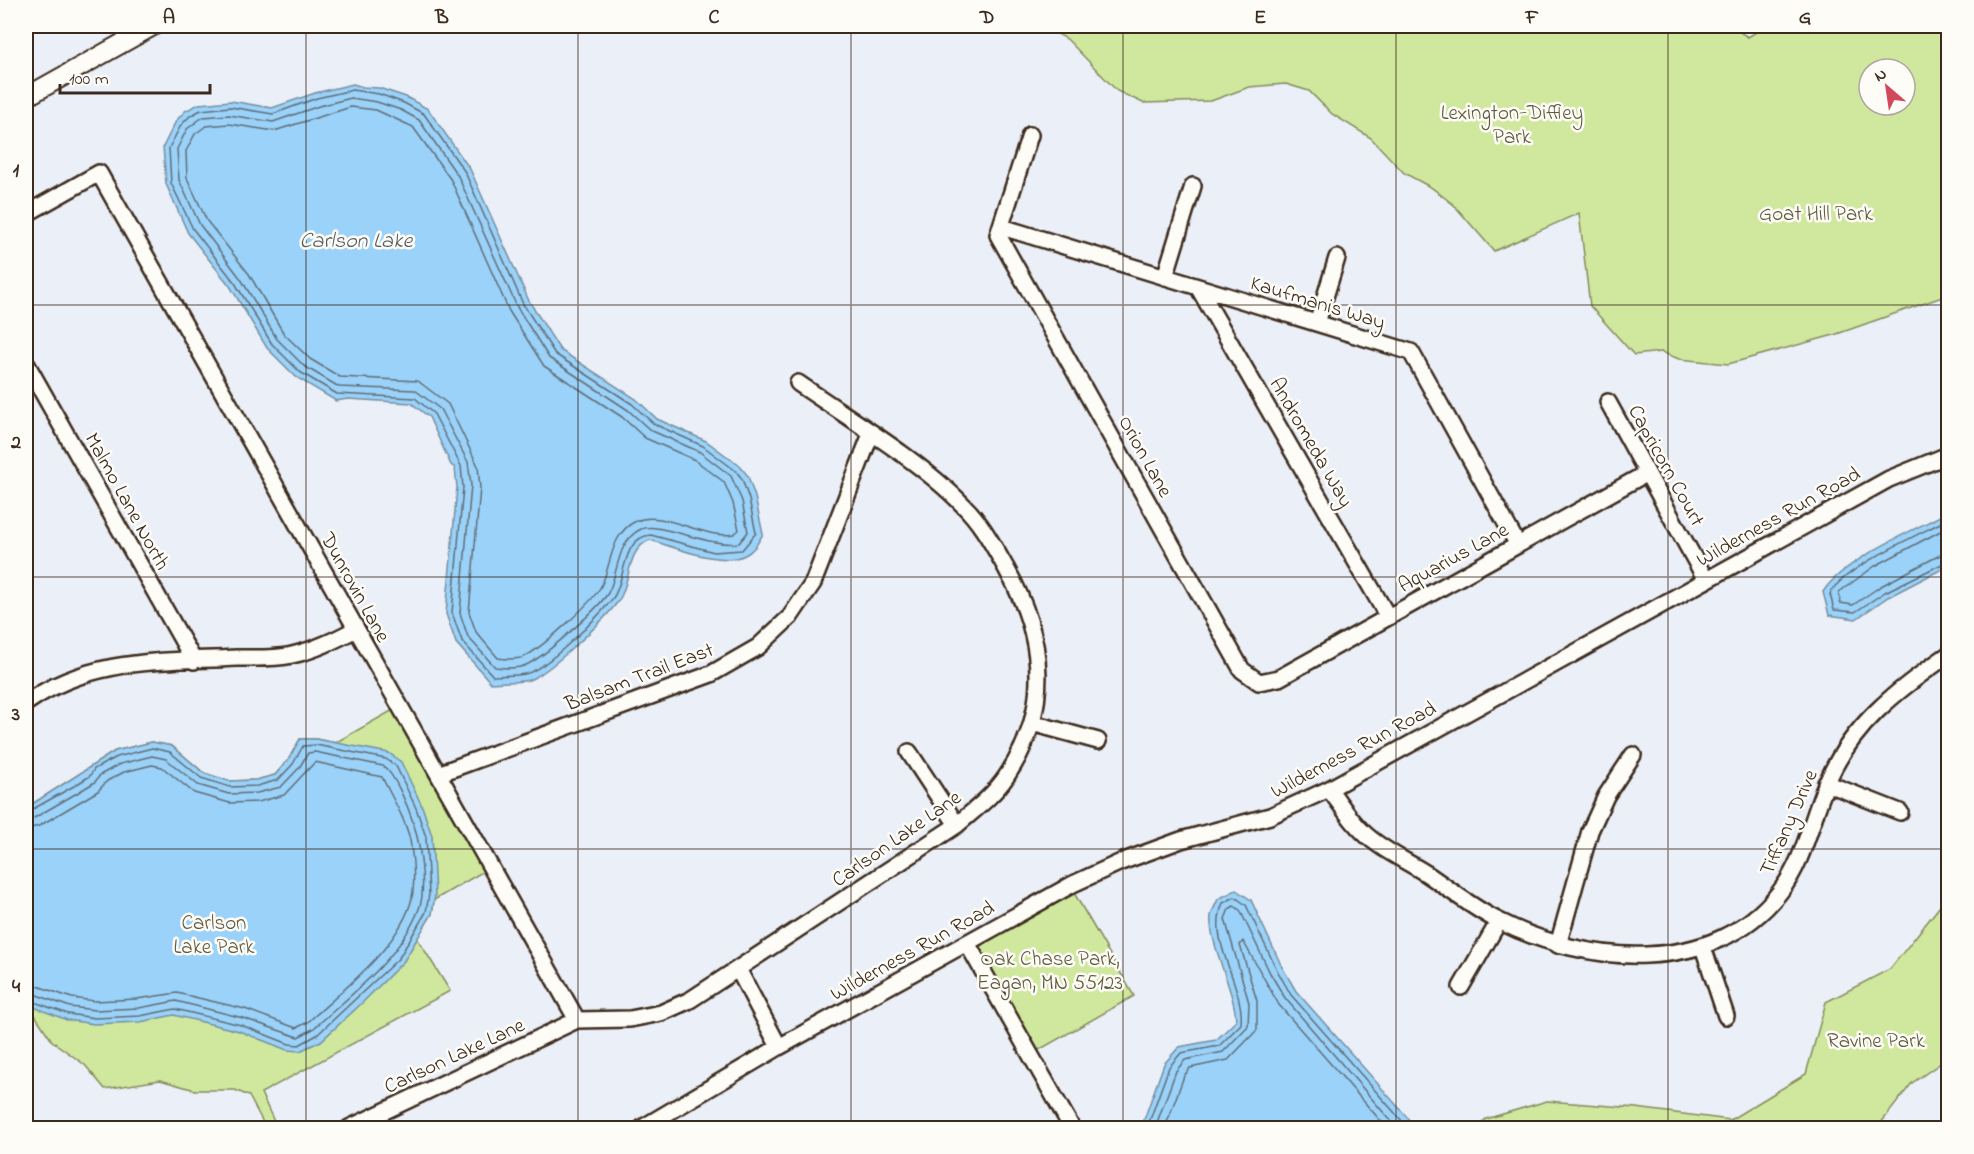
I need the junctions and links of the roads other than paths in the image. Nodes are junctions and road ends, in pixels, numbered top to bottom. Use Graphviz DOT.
graph roads {
  1 [pos="153,26"];
  2 [pos="26,97"];
  3 [pos="1030,135"];
  4 [pos="1193,186"];
  5 [pos="26,214"];
  6 [pos="1002,227"];
  7 [pos="1337,258"];
  8 [pos="1165,277"];
  9 [pos="1198,287"];
  10 [pos="1317,323"];
  11 [pos="26,363"];
  12 [pos="30,379"];
  13 [pos="798,383"];
  14 [pos="1608,402"];
  15 [pos="872,434"];
  16 [pos="1948,456"];
  17 [pos="1647,473"];
  18 [pos="1518,545"];
  19 [pos="1706,580"];
  20 [pos="1388,617"];
  21 [pos="356,629"];
  22 [pos="1948,656"];
  23 [pos="194,661"];
  24 [pos="1279,678"];
  25 [pos="26,703"];
  26 [pos="1032,723"];
  27 [pos="1098,741"];
  28 [pos="909,752"];
  29 [pos="1633,755"];
  30 [pos="438,774"];
  31 [pos="1826,783"];
  32 [pos="1329,789"];
  33 [pos="1900,812"];
  34 [pos="957,825"];
  35 [pos="1499,921"];
  36 [pos="967,943"];
  37 [pos="1558,945"];
  38 [pos="1703,948"];
  39 [pos="738,969"];
  40 [pos="1461,987"];
  41 [pos="1726,1016"];
  42 [pos="577,1020"];
  43 [pos="779,1047"];
  44 [pos="349,1128"];
  45 [pos="642,1128"];
  46 [pos="1072,1128"];
  1 -- 2 [label="main road"];
  3 -- 6 [label="street"];
  4 -- 8 [label="street"];
  5 -- 21 [label="street, Dunrovin Lane"];
  6 -- 8 [label="street, Kaufmanis Way"];
  6 -- 24 [label="street, Orion Lane"];
  7 -- 10 [label="street"];
  8 -- 9 [label="street, Kaufmanis Way"];
  9 -- 10 [label="street, Kaufmanis Way"];
  9 -- 20 [label="street, Andromeda Way"];
  10 -- 18 [label="street, Kaufmanis Way"];
  11 -- 12 [label="street, Malmo Lane North"];
  12 -- 23 [label="street, Malmo Lane North"];
  13 -- 15 [label="street, Carlson Lake Lane"];
  14 -- 17 [label="street, Capricorn Court"];
  15 -- 26 [label="street, Carlson Lake Lane"];
  15 -- 30 [label="street, Balsam Trail East"];
  16 -- 19 [label="street, Wilderness Run Road"];
  17 -- 18 [label="street, Aquarius Lane"];
  17 -- 19 [label="street, Capricorn Court"];
  18 -- 20 [label="street, Aquarius Lane"];
  19 -- 32 [label="street, Wilderness Run Road"];
  20 -- 24 [label="street, Aquarius Lane"];
  21 -- 23 [label="street"];
  21 -- 30 [label="street, Dunrovin Lane"];
  22 -- 31 [label="street, Tiffany Drive"];
  23 -- 25 [label="street"];
  26 -- 27 [label="street"];
  26 -- 34 [label="street, Carlson Lake Lane"];
  28 -- 34 [label="street"];
  29 -- 37 [label="street"];
  30 -- 42 [label="street, Dunrovin Lane"];
  31 -- 33 [label="street"];
  31 -- 38 [label="street, Tiffany Drive"];
  32 -- 35 [label="street, Tiffany Drive"];
  32 -- 36 [label="street, Wilderness Run Road"];
  34 -- 39 [label="street, Carlson Lake Lane"];
  35 -- 37 [label="street, Tiffany Drive"];
  35 -- 40 [label="street"];
  36 -- 43 [label="street, Wilderness Run Road"];
  36 -- 46 [label="street"];
  37 -- 38 [label="street, Tiffany Drive"];
  38 -- 41 [label="street"];
  39 -- 42 [label="street, Carlson Lake Lane"];
  39 -- 43 [label="street"];
  42 -- 44 [label="street, Carlson Lake Lane"];
  43 -- 45 [label="street, Wilderness Run Road"];
}
